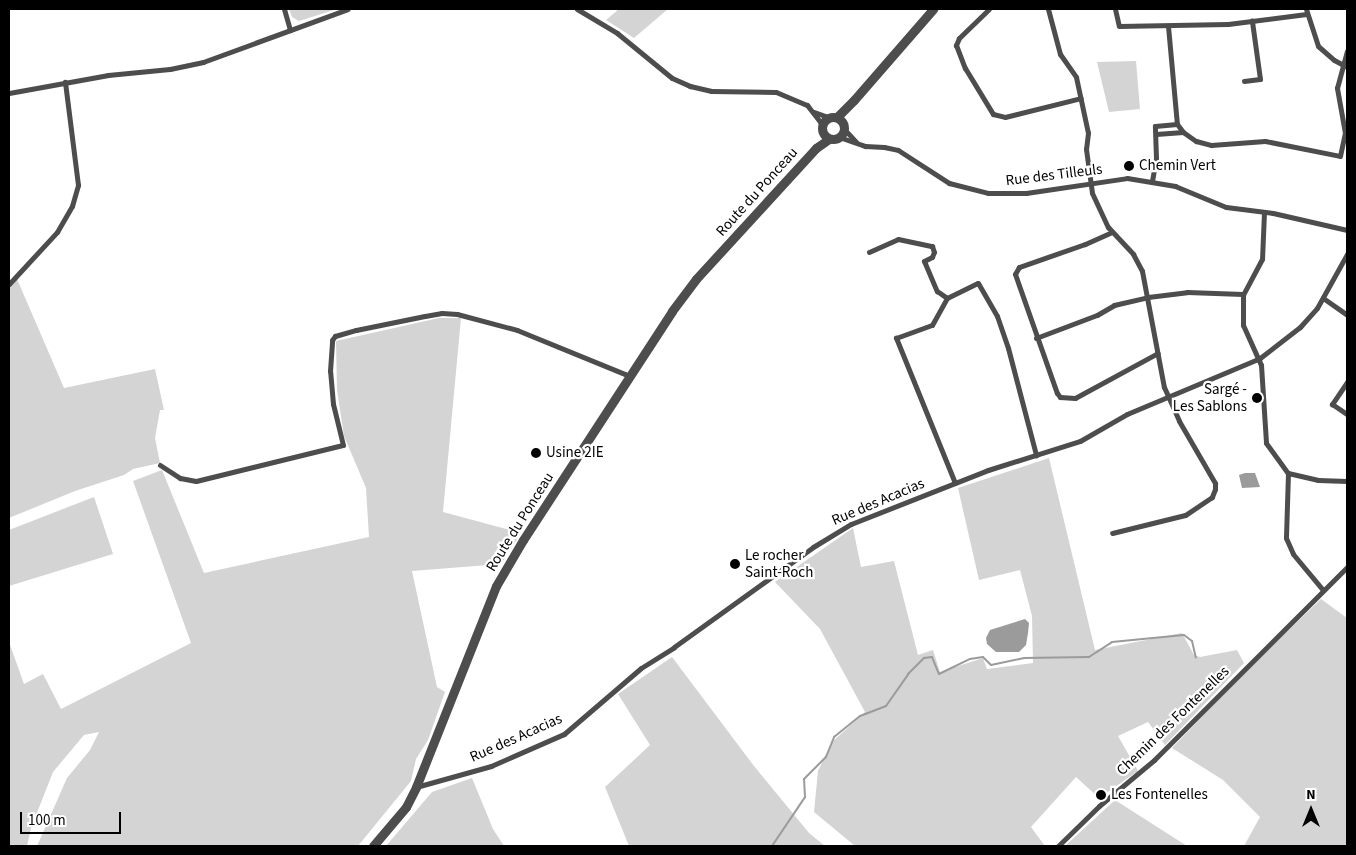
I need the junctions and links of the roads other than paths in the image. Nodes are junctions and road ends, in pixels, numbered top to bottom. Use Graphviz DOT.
graph roads {
  1 [pos="284,9"];
  2 [pos="348,9"];
  3 [pos="577,9"];
  4 [pos="933,9"];
  5 [pos="989,9"];
  6 [pos="1048,9"];
  7 [pos="1115,9"];
  8 [pos="1306,11"];
  9 [pos="1252,21"];
  10 [pos="1168,26"];
  11 [pos="290,30"];
  12 [pos="1347,51"];
  13 [pos="1345,67"];
  14 [pos="1244,81"];
  15 [pos="65,82"];
  16 [pos="9,93"];
  17 [pos="1081,98"];
  18 [pos="813,112"];
  19 [pos="1177,124"];
  20 [pos="833,127"];
  21 [pos="1183,132"];
  22 [pos="1156,134"];
  23 [pos="858,144"];
  24 [pos="1152,181"];
  25 [pos="1091,184"];
  26 [pos="1264,212"];
  27 [pos="1347,230"];
  28 [pos="1112,232"];
  29 [pos="869,252"];
  30 [pos="1347,254"];
  31 [pos="9,284"];
  32 [pos="1244,294"];
  33 [pos="1148,297"];
  34 [pos="947,298"];
  35 [pos="1323,298"];
  36 [pos="1347,315"];
  37 [pos="1036,338"];
  38 [pos="1158,354"];
  39 [pos="1260,358"];
  40 [pos="630,376"];
  41 [pos="1347,382"];
  42 [pos="1168,396"];
  43 [pos="1347,414"];
  44 [pos="1036,455"];
  45 [pos="160,465"];
  46 [pos="1288,472"];
  47 [pos="1347,481"];
  48 [pos="955,483"];
  49 [pos="1112,533"];
  50 [pos="1347,567"];
  51 [pos="1323,590"];
  52 [pos="416,788"];
  53 [pos="373,846"];
  54 [pos="1058,846"];
  1 -- 11 [label="street"];
  2 -- 11 [label="street"];
  3 -- 18 [label="street"];
  4 -- 20 [label="street, Route du Ponceau"];
  5 -- 17 [label="street"];
  6 -- 17 [label="street"];
  7 -- 10 [label="street"];
  8 -- 9 [label="street"];
  8 -- 13 [label="street"];
  9 -- 10 [label="street"];
  9 -- 14 [label="street"];
  10 -- 19 [label="street"];
  11 -- 15 [label="street"];
  12 -- 13 [label="street"];
  13 -- 21 [label="street"];
  15 -- 16 [label="street"];
  15 -- 31 [label="street"];
  17 -- 25 [label="street"];
  18 -- 20 [label="street, Rue des Tilleuls"];
  18 -- 20 [label="street"];
  19 -- 21 [label="street"];
  19 -- 22 [label="street"];
  20 -- 23 [label="street, Rue des Tilleuls"];
  20 -- 23 [label="street"];
  20 -- 40 [label="street, Route du Ponceau"];
  21 -- 22 [label="street"];
  22 -- 24 [label="street"];
  23 -- 25 [label="street, Rue des Tilleuls"];
  24 -- 25 [label="street, Rue des Tilleuls"];
  24 -- 26 [label="street, Rue des Tilleuls"];
  25 -- 28 [label="street"];
  26 -- 27 [label="street, Rue des Tilleuls"];
  26 -- 32 [label="street"];
  28 -- 33 [label="street"];
  28 -- 37 [label="street"];
  29 -- 34 [label="street"];
  30 -- 35 [label="street, Rue des Acacias"];
  32 -- 33 [label="street"];
  32 -- 39 [label="street"];
  33 -- 37 [label="street"];
  33 -- 38 [label="street"];
  34 -- 44 [label="street"];
  34 -- 48 [label="street"];
  35 -- 36 [label="street"];
  35 -- 39 [label="street, Rue des Acacias"];
  37 -- 38 [label="street"];
  38 -- 42 [label="street"];
  39 -- 42 [label="street, Rue des Acacias"];
  39 -- 46 [label="street"];
  40 -- 45 [label="street"];
  40 -- 52 [label="street, Route du Ponceau"];
  41 -- 43 [label="street"];
  42 -- 44 [label="street, Rue des Acacias"];
  42 -- 49 [label="street"];
  44 -- 48 [label="street, Rue des Acacias"];
  46 -- 47 [label="street"];
  46 -- 51 [label="street"];
  48 -- 52 [label="street, Rue des Acacias"];
  50 -- 51 [label="street, Chemin des Fontenelles"];
  51 -- 54 [label="street, Chemin des Fontenelles"];
  52 -- 53 [label="street, Route du Ponceau"];
}
